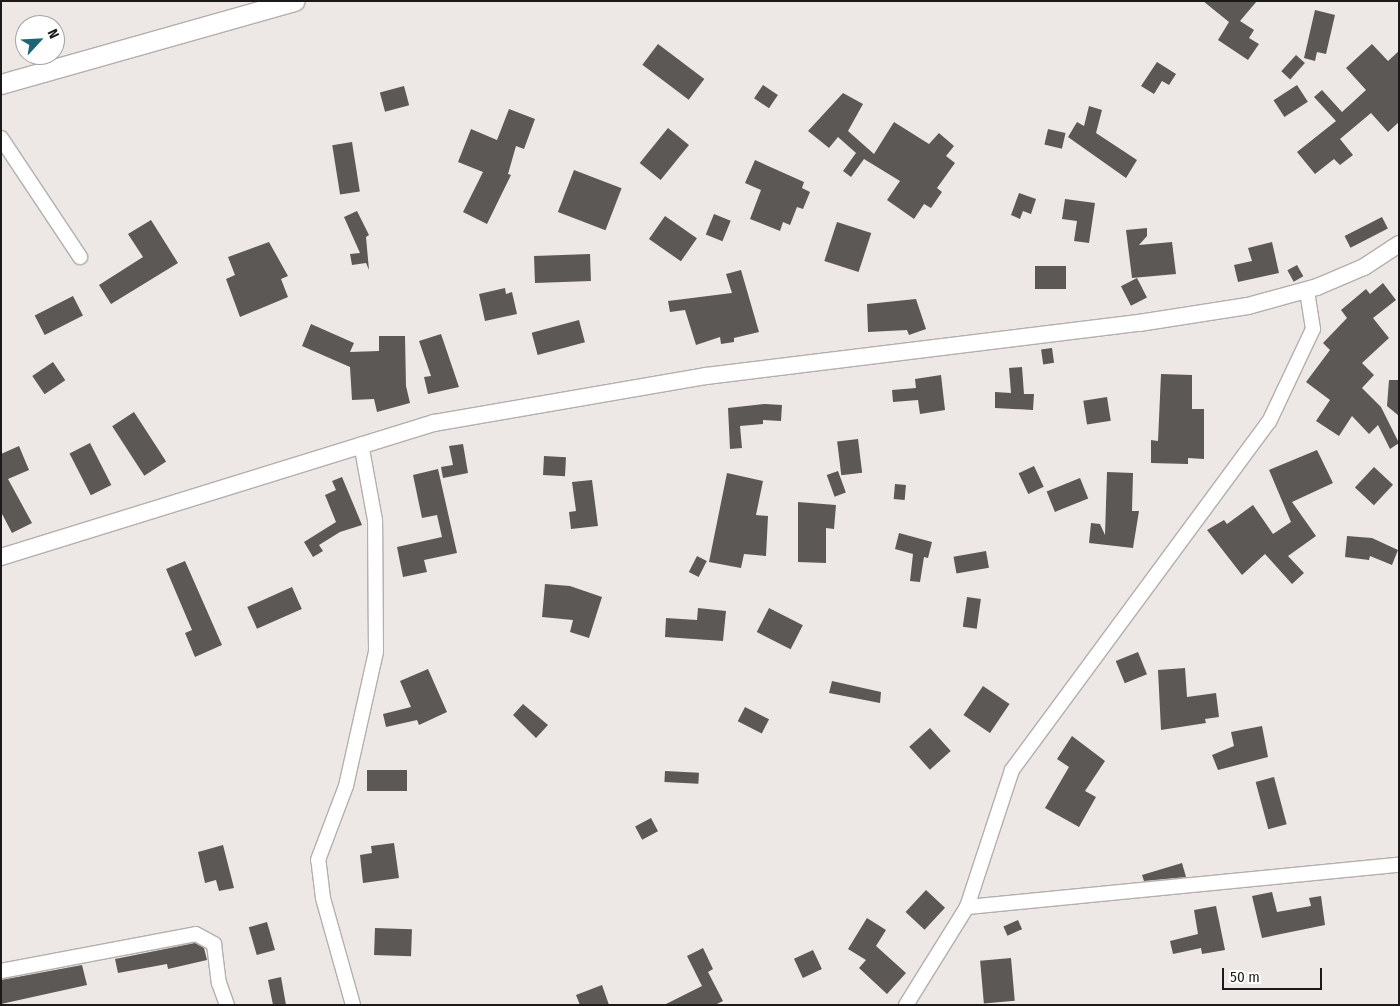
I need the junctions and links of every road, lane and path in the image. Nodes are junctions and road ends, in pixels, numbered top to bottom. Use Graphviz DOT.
graph roads {
  1 [pos="294,1"];
  2 [pos="1,84"];
  3 [pos="1,138"];
  4 [pos="1399,244"];
  5 [pos="80,257"];
  6 [pos="1307,290"];
  7 [pos="361,444"];
  8 [pos="1,557"];
  9 [pos="1399,865"];
  10 [pos="968,907"];
  11 [pos="1,971"];
  12 [pos="227,1005"];
  13 [pos="353,1005"];
  14 [pos="906,1005"];
  1 -- 2 [label="main road"];
  3 -- 5 [label="street"];
  4 -- 6 [label="street"];
  6 -- 7 [label="street"];
  6 -- 10 [label="street"];
  7 -- 8 [label="street"];
  7 -- 13 [label="street"];
  9 -- 10 [label="street"];
  10 -- 14 [label="street"];
  11 -- 12 [label="street"];
}
